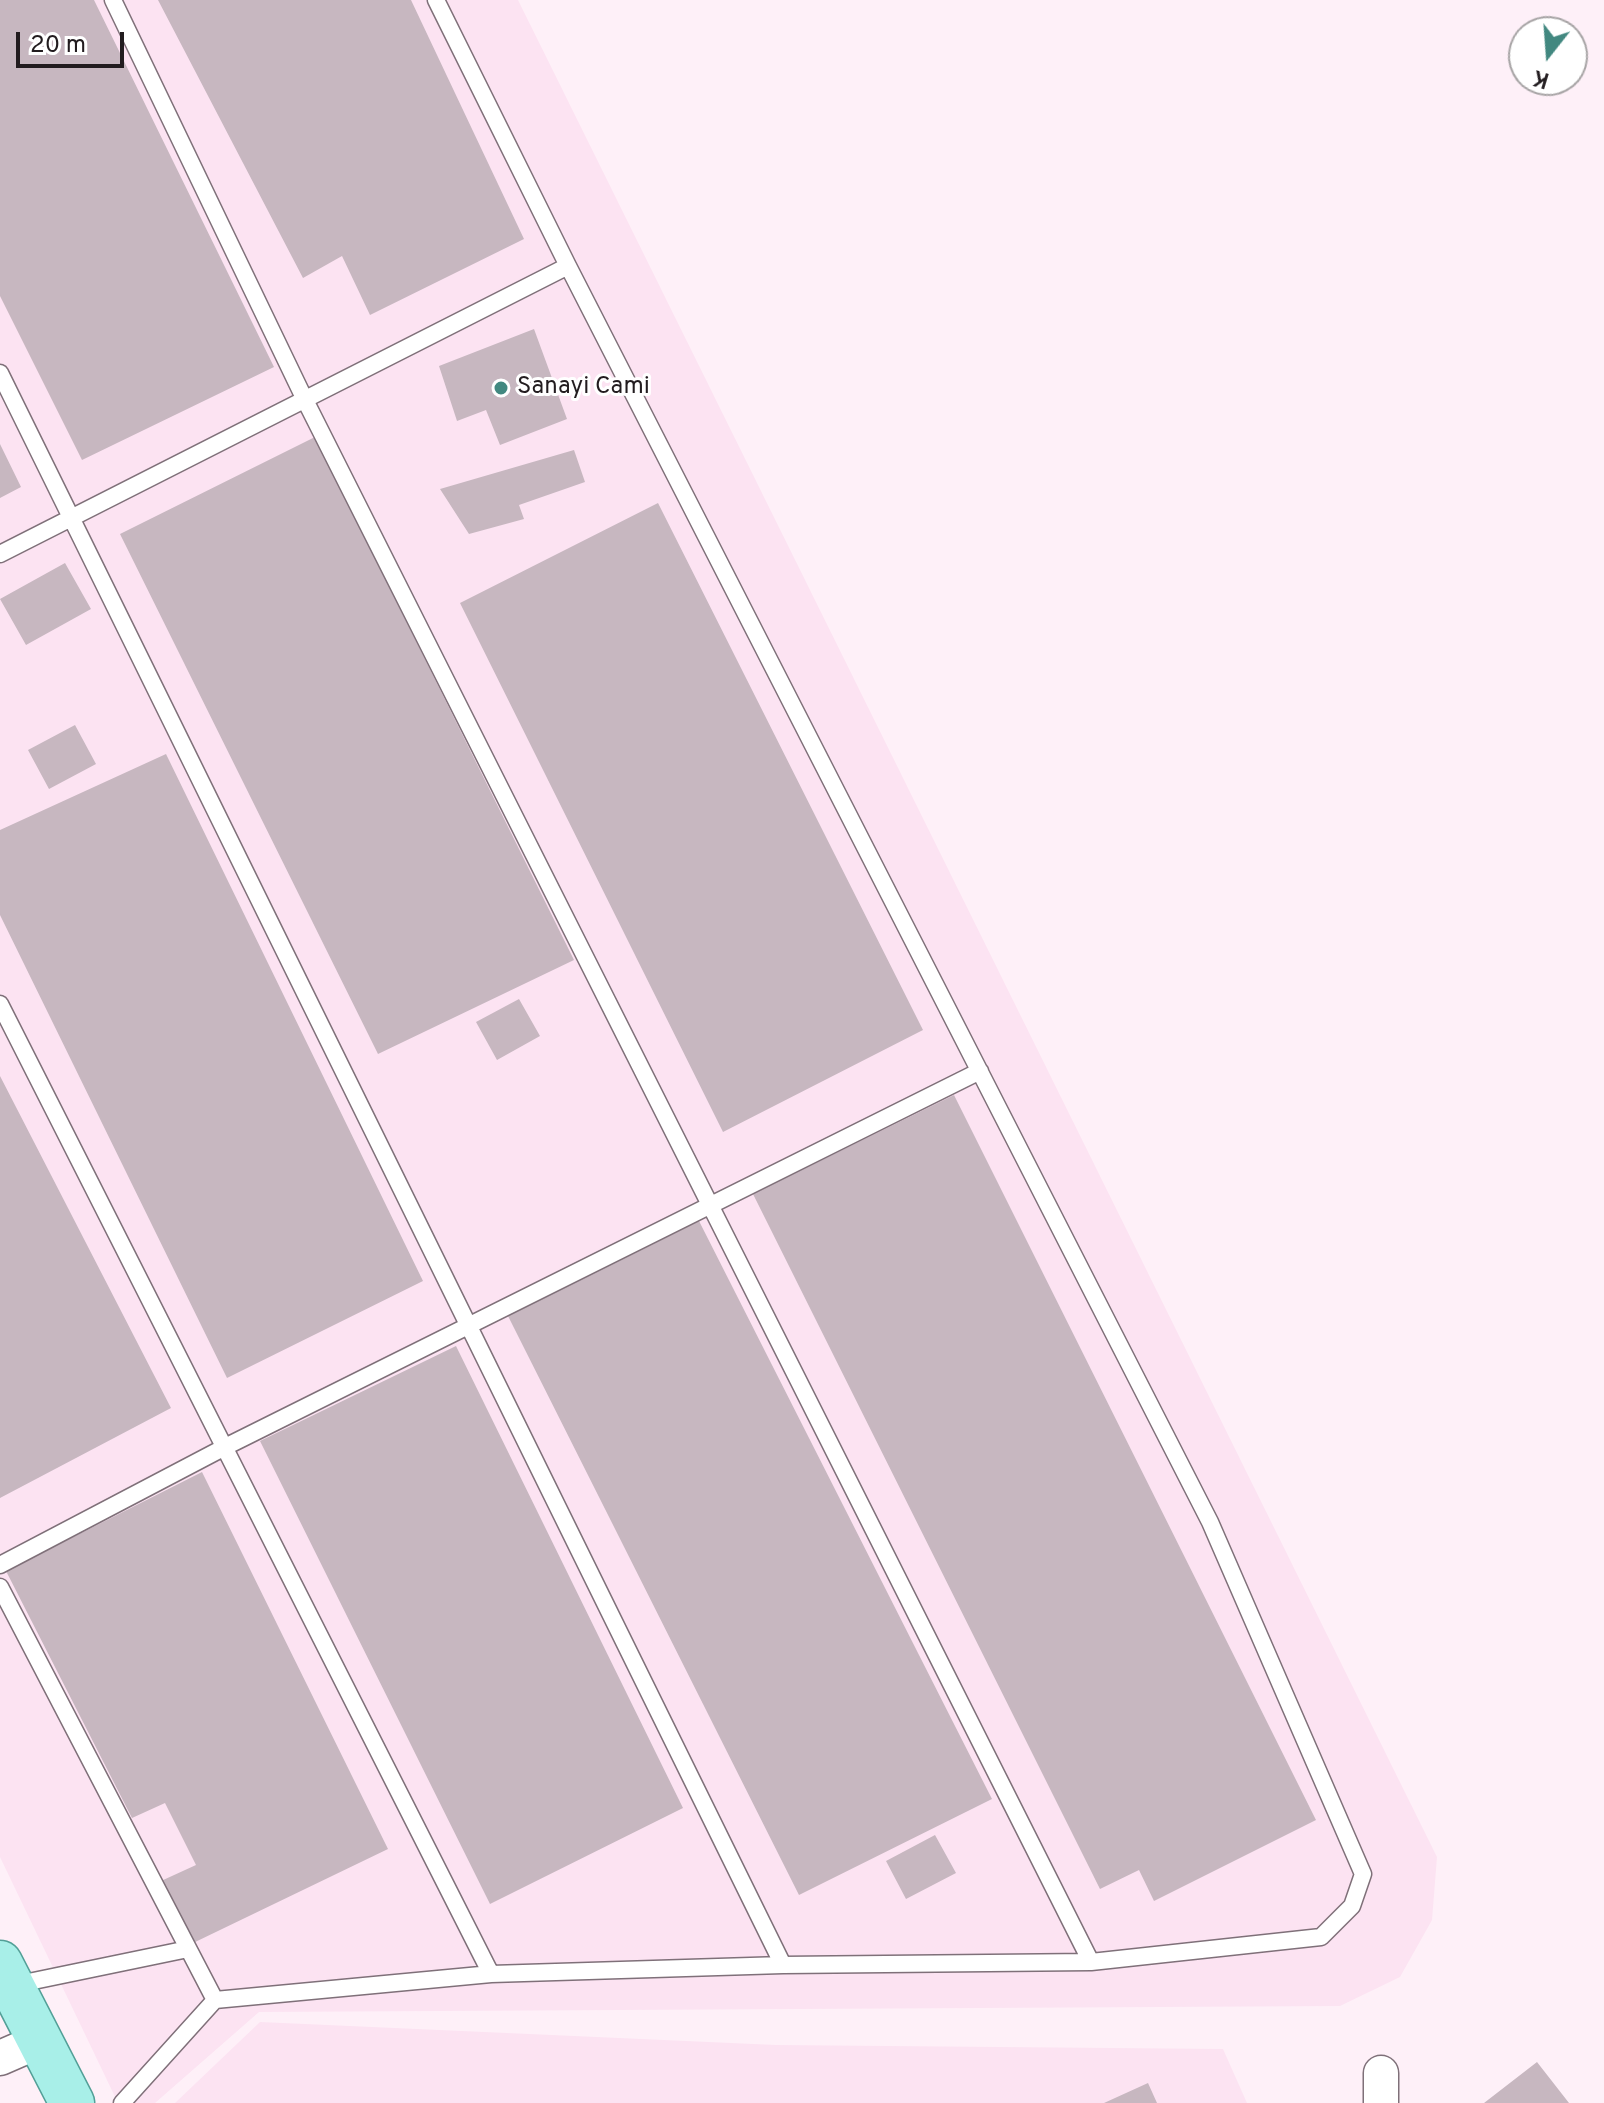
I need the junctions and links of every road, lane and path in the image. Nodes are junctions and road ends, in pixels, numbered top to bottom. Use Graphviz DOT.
graph roads {
  1 [pos="113,0"];
  2 [pos="436,0"];
  3 [pos="568,266"];
  4 [pos="0,373"];
  5 [pos="305,400"];
  6 [pos="70,518"];
  7 [pos="0,554"];
  8 [pos="0,1004"];
  9 [pos="980,1071"];
  10 [pos="711,1207"];
  11 [pos="468,1329"];
  12 [pos="225,1447"];
  13 [pos="0,1565"];
  14 [pos="0,1587"];
  15 [pos="188,1949"];
  16 [pos="1091,1962"];
  17 [pos="783,1965"];
  18 [pos="6,1974"];
  19 [pos="491,1974"];
  20 [pos="215,2000"];
  21 [pos="39,2041"];
  22 [pos="0,2058"];
  23 [pos="72,2103"];
  24 [pos="122,2103"];
  1 -- 5 [label="lane"];
  2 -- 3 [label="lane"];
  3 -- 5 [label="lane"];
  3 -- 9 [label="lane"];
  4 -- 6 [label="lane"];
  5 -- 6 [label="lane"];
  5 -- 10 [label="lane"];
  6 -- 7 [label="lane"];
  6 -- 11 [label="lane"];
  8 -- 12 [label="lane"];
  9 -- 10 [label="lane"];
  9 -- 16 [label="lane"];
  10 -- 11 [label="lane"];
  10 -- 16 [label="lane"];
  11 -- 12 [label="lane"];
  11 -- 17 [label="lane"];
  12 -- 13 [label="lane"];
  12 -- 19 [label="lane"];
  14 -- 15 [label="lane"];
  15 -- 18 [label="lane"];
  15 -- 20 [label="lane"];
  16 -- 17 [label="lane"];
  17 -- 19 [label="lane"];
  18 -- 21 [label="main road"];
  19 -- 20 [label="lane"];
  20 -- 24 [label="lane"];
  21 -- 22 [label="street"];
  21 -- 23 [label="main road"];
}
